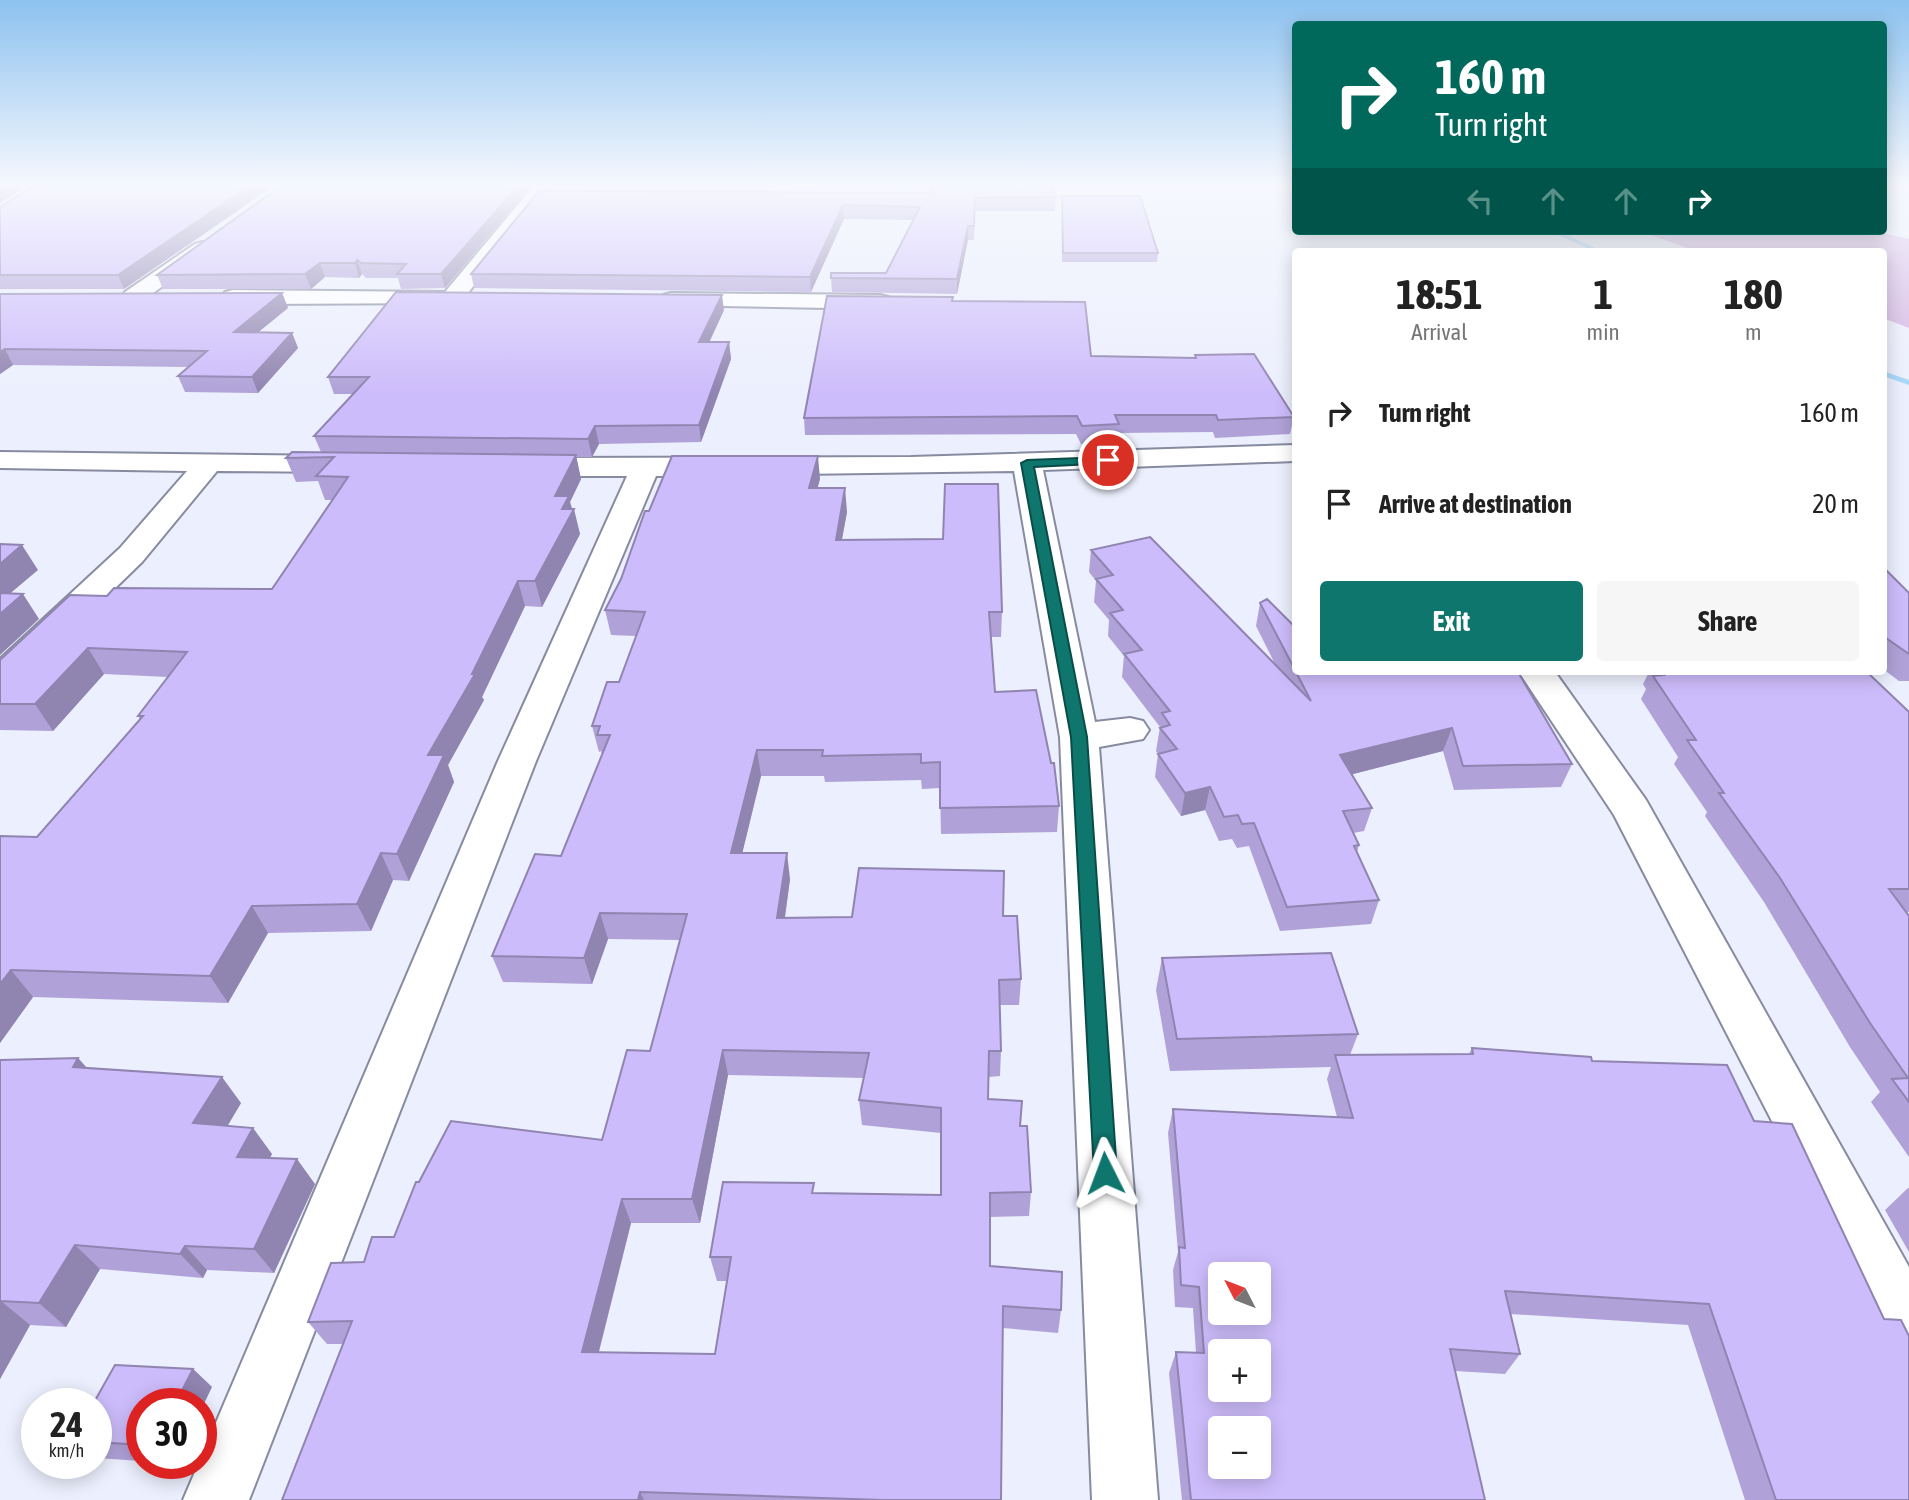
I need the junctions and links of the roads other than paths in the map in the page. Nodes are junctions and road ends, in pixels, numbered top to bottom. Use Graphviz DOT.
graph roads {
  1 [pos="193,254"];
  2 [pos="488,254"];
  3 [pos="133,297"];
  4 [pos="174,297"];
  5 [pos="216,297"];
  6 [pos="106,298"];
  7 [pos="452,298"];
  8 [pos="480,298"];
  9 [pos="648,300"];
  10 [pos="900,303"];
  11 [pos="1292,453"];
  12 [pos="0,460"];
  13 [pos="210,462"];
  14 [pos="1027,463"];
  15 [pos="373,465"];
  16 [pos="495,467"];
  17 [pos="645,469"];
  18 [pos="1539,675"];
  19 [pos="0,679"];
  20 [pos="1130,730"];
  21 [pos="1079,737"];
  22 [pos="1909,1325"];
  23 [pos="216,1500"];
  24 [pos="1125,1500"];
  1 -- 3 [label="street"];
  2 -- 7 [label="street"];
  3 -- 4 [label="street"];
  3 -- 6 [label="street"];
  5 -- 7 [label="street"];
  7 -- 8 [label="street"];
  9 -- 10 [label="street"];
  11 -- 14 [label="street"];
  12 -- 13 [label="street"];
  13 -- 15 [label="street"];
  13 -- 19 [label="street"];
  14 -- 17 [label="street"];
  14 -- 21 [label="street"];
  16 -- 17 [label="street"];
  17 -- 23 [label="street"];
  18 -- 22 [label="street"];
  20 -- 21 [label="street"];
  21 -- 24 [label="street"];
}
